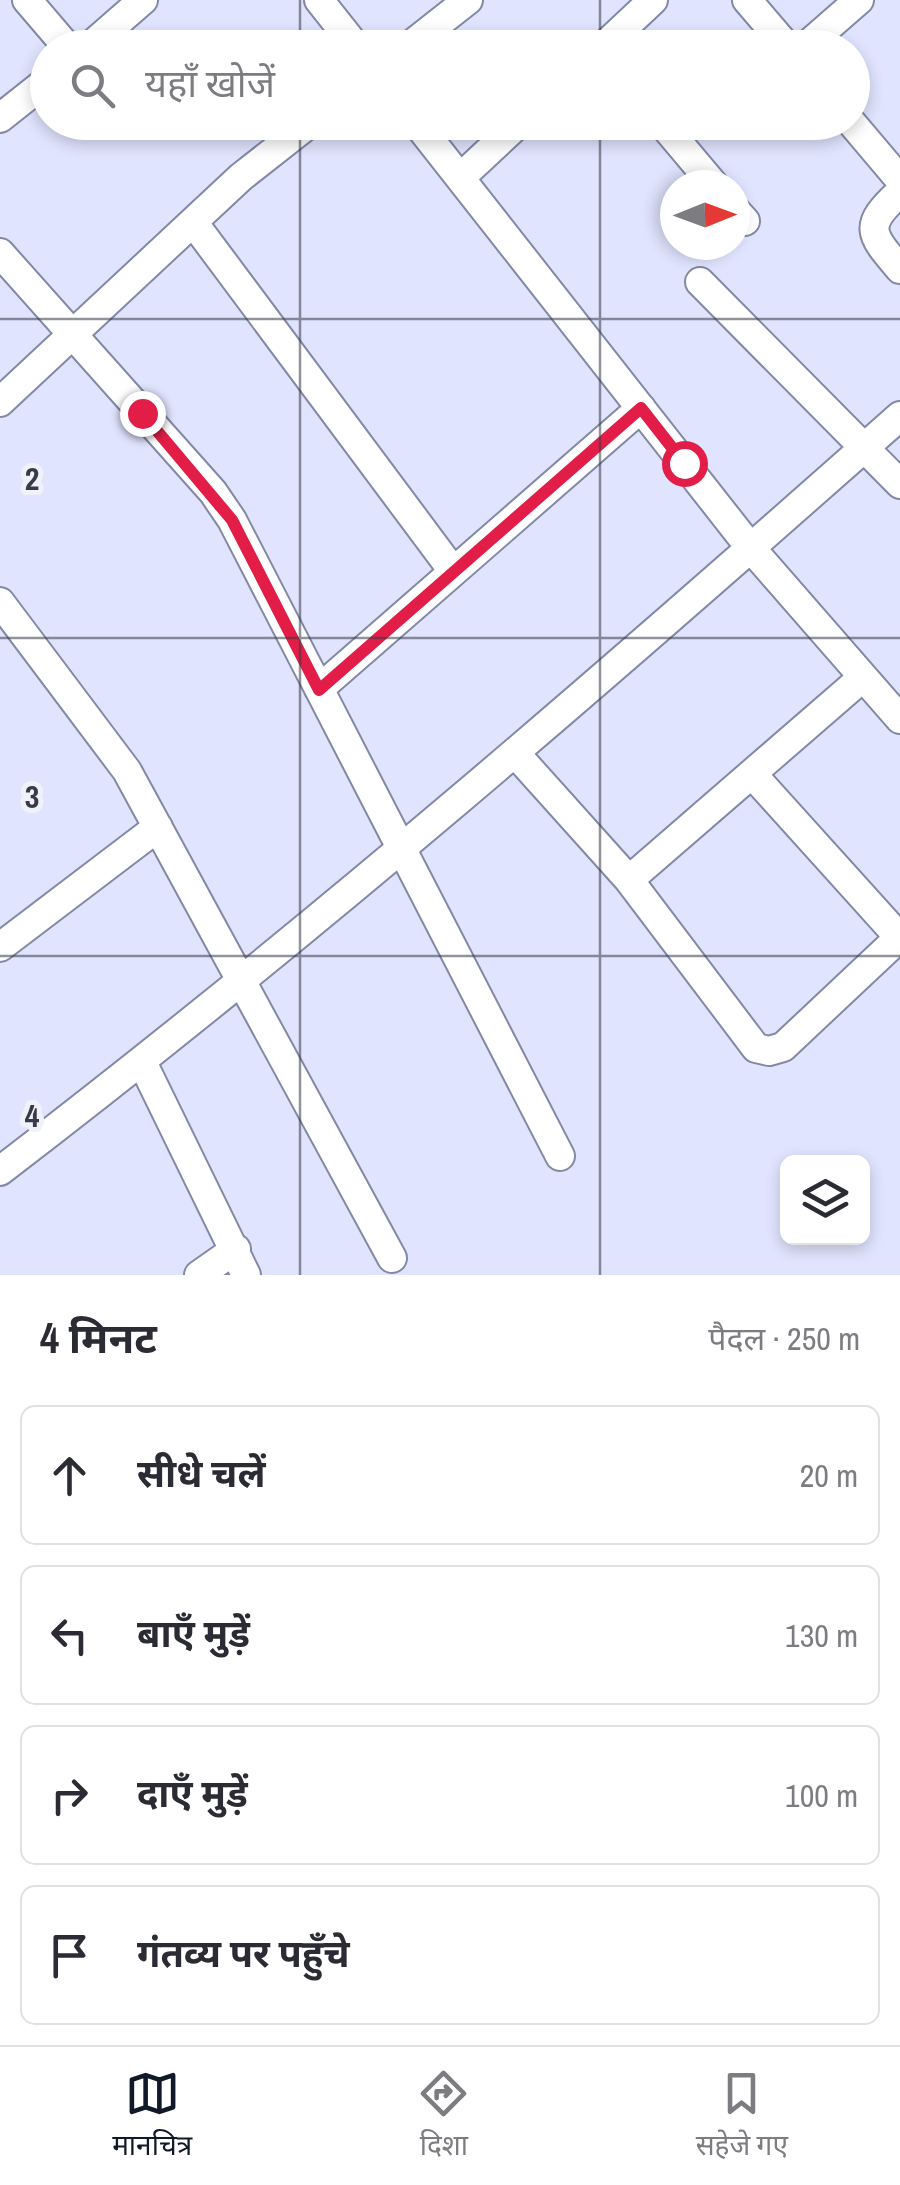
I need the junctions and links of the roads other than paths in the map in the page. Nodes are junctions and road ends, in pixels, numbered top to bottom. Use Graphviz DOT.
graph roads {
  1 [pos="27,0"];
  2 [pos="143,0"];
  3 [pos="319,0"];
  4 [pos="468,0"];
  5 [pos="653,0"];
  6 [pos="747,0"];
  7 [pos="859,0"];
  8 [pos="53,30"];
  9 [pos="109,30"];
  10 [pos="343,30"];
  11 [pos="430,30"];
  12 [pos="621,30"];
  13 [pos="774,30"];
  14 [pos="815,30"];
  15 [pos="30,94"];
  16 [pos="0,118"];
  17 [pos="290,140"];
  18 [pos="430,140"];
  19 [pos="501,140"];
  20 [pos="685,140"];
  21 [pos="866,140"];
  22 [pos="704,170"];
  23 [pos="460,178"];
  24 [pos="900,180"];
  25 [pos="900,192"];
  26 [pos="193,222"];
  27 [pos="0,254"];
  28 [pos="900,269"];
  29 [pos="700,282"];
  30 [pos="72,335"];
  31 [pos="0,402"];
  32 [pos="641,408"];
  33 [pos="900,416"];
  34 [pos="866,446"];
  35 [pos="900,484"];
  36 [pos="748,546"];
  37 [pos="453,571"];
  38 [pos="0,602"];
  39 [pos="862,678"];
  40 [pos="319,690"];
  41 [pos="900,719"];
  42 [pos="515,752"];
  43 [pos="752,774"];
  44 [pos="158,827"];
  45 [pos="400,845"];
  46 [pos="629,880"];
  47 [pos="4,935"];
  48 [pos="900,937"];
  49 [pos="242,984"];
  50 [pos="142,1064"];
  51 [pos="560,1156"];
  52 [pos="0,1171"];
  53 [pos="392,1258"];
  54 [pos="241,1262"];
  55 [pos="198,1275"];
  1 -- 8 [label="street"];
  2 -- 9 [label="street"];
  3 -- 10 [label="street"];
  4 -- 11 [label="street"];
  5 -- 12 [label="street"];
  6 -- 13 [label="street"];
  7 -- 14 [label="street"];
  15 -- 16 [label="street"];
  17 -- 26 [label="street"];
  18 -- 23 [label="street"];
  19 -- 23 [label="street"];
  20 -- 22 [label="street"];
  21 -- 24 [label="street"];
  23 -- 32 [label="street"];
  25 -- 28 [label="street"];
  26 -- 30 [label="street"];
  26 -- 37 [label="street"];
  27 -- 30 [label="street"];
  29 -- 34 [label="street"];
  30 -- 31 [label="street"];
  30 -- 40 [label="street"];
  32 -- 36 [label="street"];
  32 -- 37 [label="street"];
  33 -- 34 [label="street"];
  34 -- 35 [label="street"];
  34 -- 36 [label="street"];
  36 -- 39 [label="street"];
  36 -- 42 [label="street"];
  37 -- 40 [label="street"];
  38 -- 44 [label="street"];
  39 -- 41 [label="street"];
  39 -- 43 [label="street"];
  40 -- 45 [label="street"];
  42 -- 45 [label="street"];
  42 -- 46 [label="street"];
  43 -- 46 [label="street"];
  43 -- 48 [label="street"];
  44 -- 47 [label="street"];
  44 -- 49 [label="street"];
  45 -- 49 [label="street"];
  45 -- 51 [label="street"];
  46 -- 48 [label="street"];
  49 -- 50 [label="street"];
  49 -- 53 [label="street"];
  50 -- 52 [label="street"];
  50 -- 54 [label="street"];
  54 -- 55 [label="street"];
}
